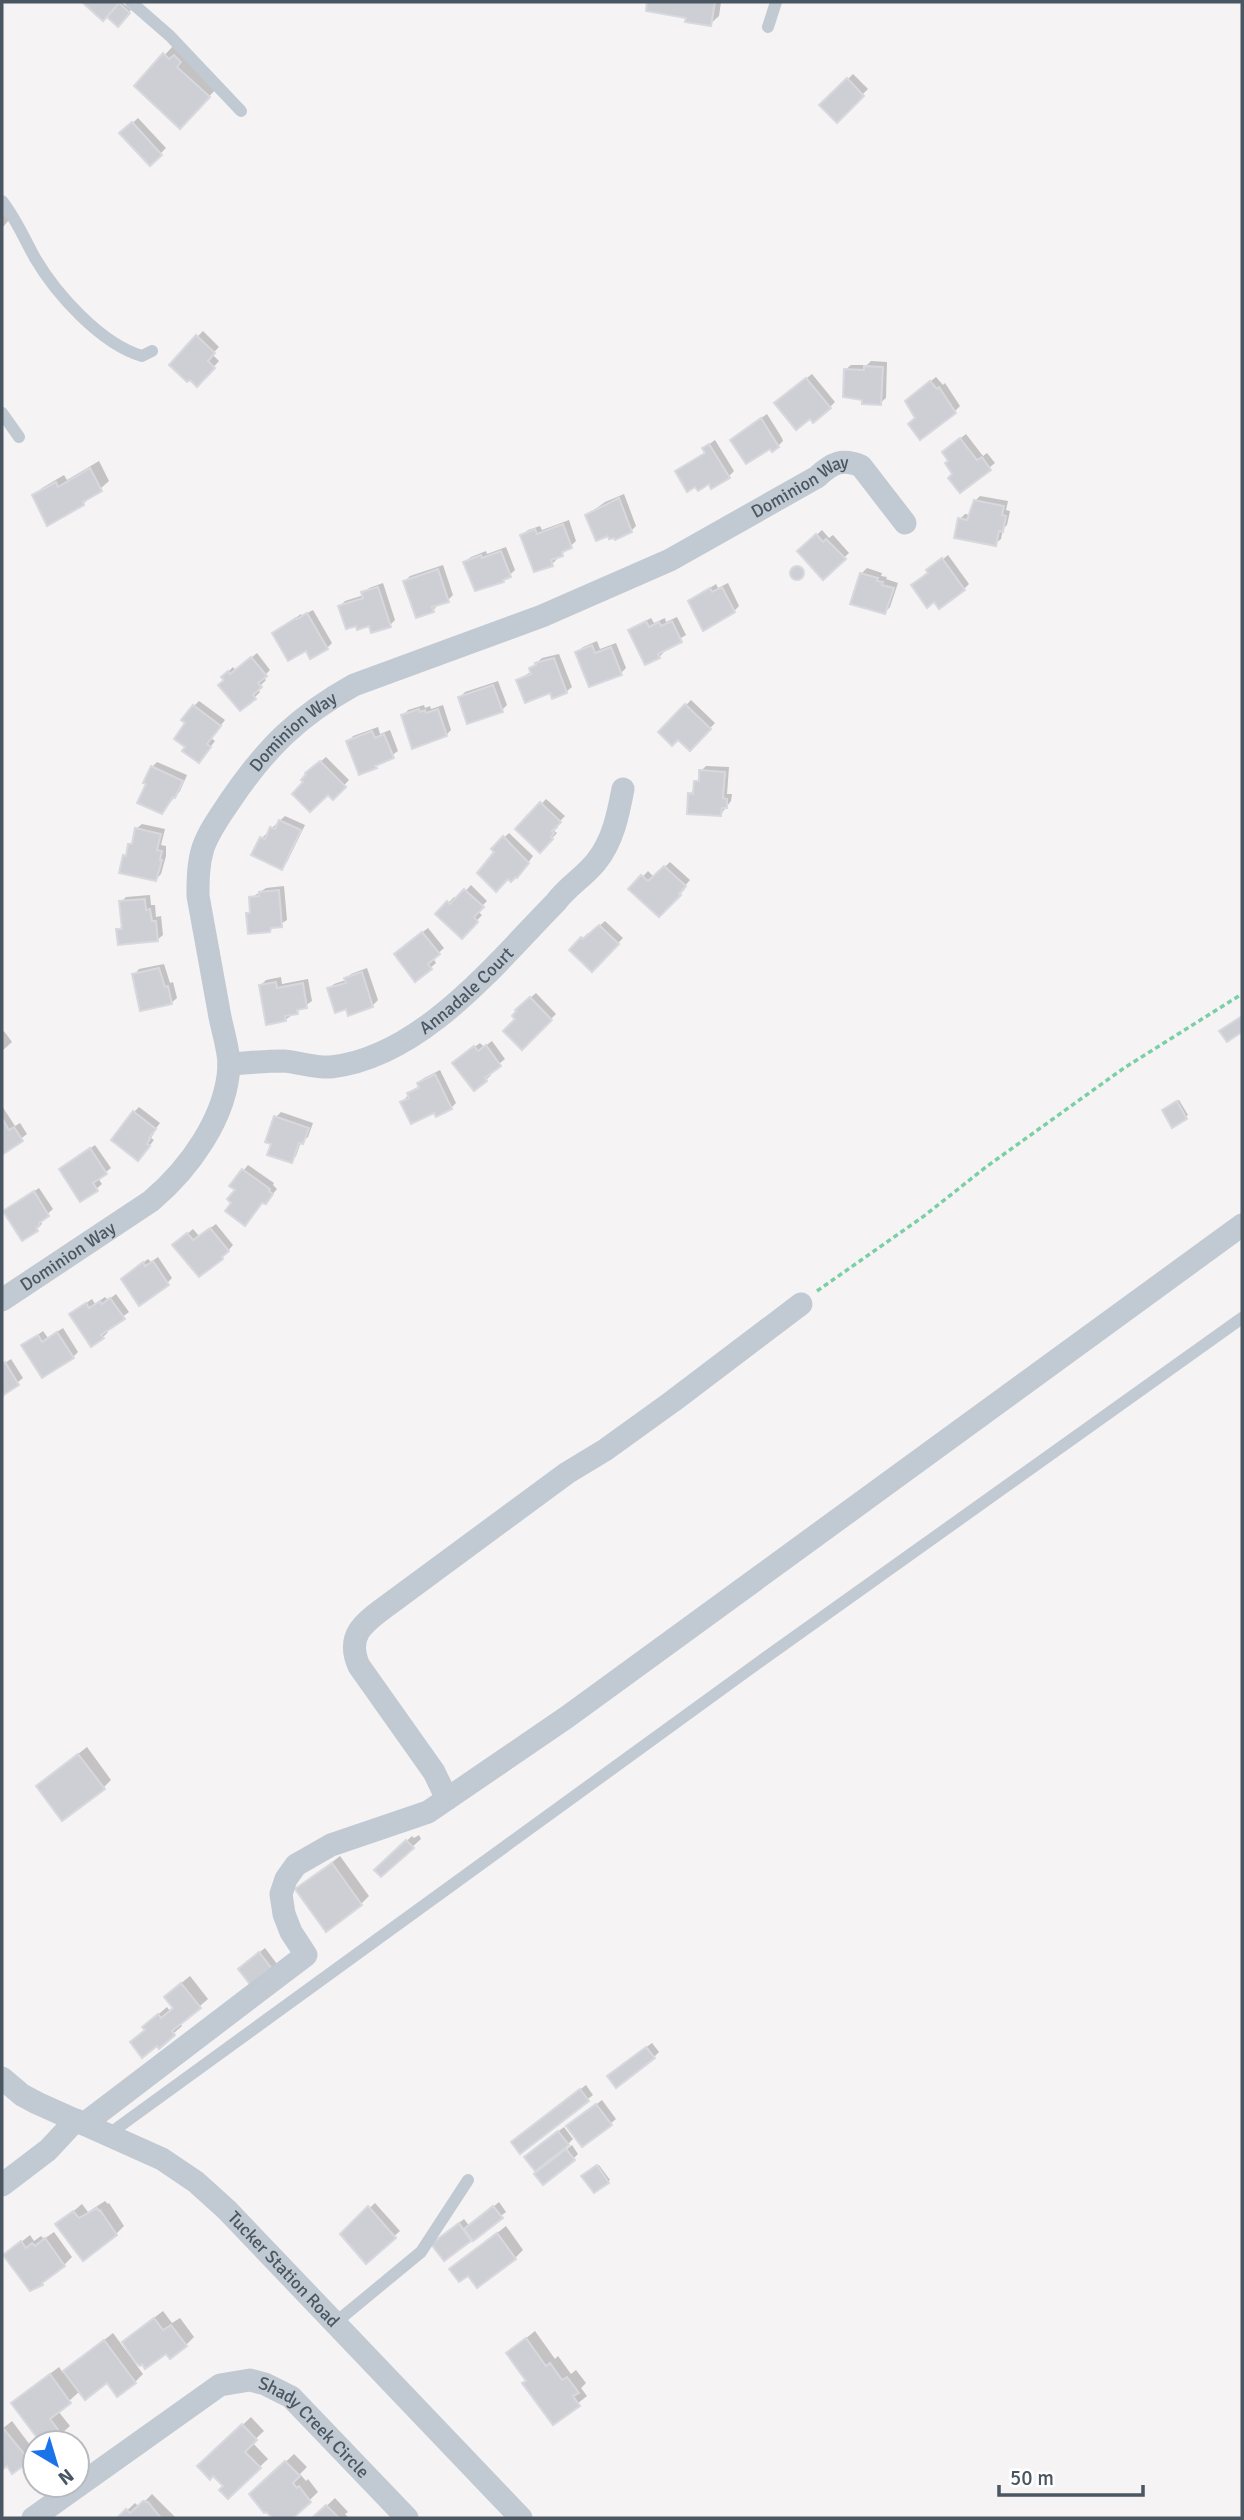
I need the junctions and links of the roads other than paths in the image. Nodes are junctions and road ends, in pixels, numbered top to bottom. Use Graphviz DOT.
graph roads {
  1 [pos="131,2"];
  2 [pos="776,2"];
  3 [pos="768,27"];
  4 [pos="241,111"];
  5 [pos="2,201"];
  6 [pos="152,351"];
  7 [pos="2,413"];
  8 [pos="19,437"];
  9 [pos="905,523"];
  10 [pos="623,789"];
  11 [pos="229,1064"];
  12 [pos="1242,1225"];
  13 [pos="3,1296"];
  14 [pos="801,1304"];
  15 [pos="1242,1318"];
  16 [pos="447,1799"];
  17 [pos="2,2078"];
  18 [pos="80,2122"];
  19 [pos="109,2134"];
  20 [pos="468,2180"];
  21 [pos="2,2185"];
  22 [pos="335,2323"];
  23 [pos="34,2518"];
  24 [pos="407,2518"];
  25 [pos="521,2518"];
  1 -- 4 [label="lane"];
  2 -- 3 [label="lane"];
  5 -- 6 [label="lane"];
  7 -- 8 [label="lane"];
  9 -- 11 [label="street, Dominion Way"];
  10 -- 11 [label="street, Annadale Court"];
  11 -- 13 [label="street, Dominion Way"];
  12 -- 16 [label="street"];
  14 -- 16 [label="street"];
  15 -- 19 [label="lane"];
  16 -- 18 [label="street"];
  17 -- 18 [label="street, Tucker Station Road"];
  18 -- 19 [label="street, Tucker Station Road"];
  18 -- 21 [label="street"];
  19 -- 22 [label="street, Tucker Station Road"];
  20 -- 22 [label="lane"];
  22 -- 25 [label="street, Tucker Station Road"];
  23 -- 24 [label="street, Shady Creek Circle"];
}
